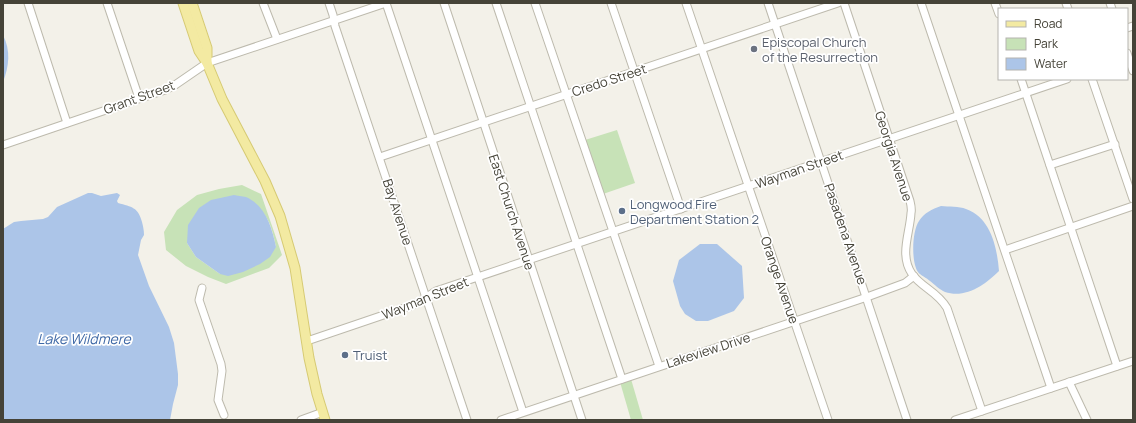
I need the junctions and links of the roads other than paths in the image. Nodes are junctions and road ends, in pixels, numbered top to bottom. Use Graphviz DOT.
graph roads {
  1 [pos="28,3"];
  2 [pos="107,3"];
  3 [pos="183,3"];
  4 [pos="192,3"];
  5 [pos="263,3"];
  6 [pos="330,3"];
  7 [pos="386,3"];
  8 [pos="444,3"];
  9 [pos="496,3"];
  10 [pos="535,3"];
  11 [pos="611,3"];
  12 [pos="686,3"];
  13 [pos="768,3"];
  14 [pos="838,3"];
  15 [pos="844,3"];
  16 [pos="920,3"];
  17 [pos="334,20"];
  18 [pos="775,24"];
  19 [pos="277,39"];
  20 [pos="701,49"];
  21 [pos="1128,57"];
  22 [pos="208,63"];
  23 [pos="1133,71"];
  24 [pos="634,72"];
  25 [pos="1021,80"];
  26 [pos="1064,80"];
  27 [pos="1092,80"];
  28 [pos="1026,93"];
  29 [pos="567,94"];
  30 [pos="139,98"];
  31 [pos="530,106"];
  32 [pos="959,115"];
  33 [pos="483,122"];
  34 [pos="67,123"];
  35 [pos="889,138"];
  36 [pos="431,140"];
  37 [pos="1115,144"];
  38 [pos="3,145"];
  39 [pos="380,157"];
  40 [pos="821,161"];
  41 [pos="1050,166"];
  42 [pos="748,187"];
  43 [pos="1133,199"];
  44 [pos="1133,206"];
  45 [pos="681,209"];
  46 [pos="1071,228"];
  47 [pos="613,232"];
  48 [pos="577,244"];
  49 [pos="1005,250"];
  50 [pos="528,261"];
  51 [pos="914,276"];
  52 [pos="477,277"];
  53 [pos="202,288"];
  54 [pos="867,297"];
  55 [pos="426,298"];
  56 [pos="794,322"];
  57 [pos="307,341"];
  58 [pos="1133,361"];
  59 [pos="659,366"];
  60 [pos="1117,366"];
  61 [pos="622,379"];
  62 [pos="1069,382"];
  63 [pos="1051,388"];
  64 [pos="574,395"];
  65 [pos="982,411"];
  66 [pos="523,412"];
  67 [pos="324,416"];
  68 [pos="225,418"];
  69 [pos="301,420"];
  70 [pos="467,420"];
  71 [pos="500,420"];
  72 [pos="582,420"];
  73 [pos="828,420"];
  74 [pos="907,420"];
  75 [pos="955,420"];
  76 [pos="1087,420"];
  1 -- 34 [label="street"];
  2 -- 30 [label="street"];
  3 -- 22 [label="main road"];
  4 -- 22 [label="main road"];
  5 -- 19 [label="street"];
  6 -- 17 [label="street, Bay Avenue"];
  7 -- 17 [label="street, Grant Street"];
  7 -- 36 [label="street"];
  8 -- 33 [label="street, East Church Avenue"];
  9 -- 31 [label="street"];
  10 -- 29 [label="street"];
  11 -- 24 [label="street"];
  12 -- 20 [label="street, Orange Avenue"];
  13 -- 18 [label="street, Pasadena Avenue"];
  14 -- 18 [label="street, Credo Street"];
  15 -- 35 [label="street, Georgia Avenue"];
  16 -- 32 [label="street"];
  17 -- 19 [label="street, Grant Street"];
  17 -- 39 [label="street, Bay Avenue"];
  18 -- 20 [label="street, Credo Street"];
  18 -- 40 [label="street, Pasadena Avenue"];
  19 -- 22 [label="street, Grant Street"];
  20 -- 24 [label="street, Credo Street"];
  20 -- 42 [label="street, Orange Avenue"];
  21 -- 23 [label="street"];
  22 -- 30 [label="street, Grant Street"];
  22 -- 57 [label="main road"];
  24 -- 29 [label="street, Credo Street"];
  24 -- 45 [label="street"];
  25 -- 28 [label="street"];
  26 -- 28 [label="street, Wayman Street"];
  27 -- 37 [label="street"];
  28 -- 32 [label="street, Wayman Street"];
  28 -- 41 [label="street"];
  29 -- 31 [label="street, Credo Street"];
  29 -- 47 [label="street"];
  30 -- 34 [label="street, Grant Street"];
  31 -- 33 [label="street, Credo Street"];
  31 -- 48 [label="street"];
  32 -- 35 [label="street, Wayman Street"];
  32 -- 49 [label="street"];
  33 -- 36 [label="street, Credo Street"];
  33 -- 50 [label="street, East Church Avenue"];
  34 -- 38 [label="street, Grant Street"];
  35 -- 40 [label="street, Wayman Street"];
  35 -- 51 [label="street, Georgia Avenue"];
  36 -- 39 [label="street, Credo Street"];
  36 -- 52 [label="street"];
  37 -- 41 [label="street"];
  37 -- 43 [label="street"];
  39 -- 55 [label="street, Bay Avenue"];
  40 -- 42 [label="street, Wayman Street"];
  40 -- 54 [label="street, Pasadena Avenue"];
  41 -- 46 [label="street"];
  42 -- 45 [label="street, Wayman Street"];
  42 -- 56 [label="street, Orange Avenue"];
  44 -- 46 [label="street"];
  45 -- 47 [label="street, Wayman Street"];
  46 -- 49 [label="street"];
  46 -- 60 [label="street"];
  47 -- 48 [label="street, Wayman Street"];
  47 -- 59 [label="street"];
  48 -- 50 [label="street, Wayman Street"];
  48 -- 61 [label="street"];
  49 -- 63 [label="street"];
  50 -- 52 [label="street, Wayman Street"];
  50 -- 64 [label="street, East Church Avenue"];
  51 -- 54 [label="street, Lakeview Drive"];
  51 -- 65 [label="street, Georgia Avenue"];
  52 -- 55 [label="street, Wayman Street"];
  52 -- 66 [label="street"];
  53 -- 68 [label="street"];
  54 -- 56 [label="street, Lakeview Drive"];
  54 -- 74 [label="street, Pasadena Avenue"];
  55 -- 57 [label="street, Wayman Street"];
  55 -- 70 [label="street, Bay Avenue"];
  56 -- 59 [label="street, Lakeview Drive"];
  56 -- 73 [label="street, Orange Avenue"];
  57 -- 67 [label="main road"];
  58 -- 60 [label="street"];
  59 -- 61 [label="street, Lakeview Drive"];
  60 -- 62 [label="street"];
  61 -- 64 [label="street, Lakeview Drive"];
  62 -- 63 [label="street"];
  62 -- 76 [label="street"];
  63 -- 65 [label="street"];
  64 -- 66 [label="street, Lakeview Drive"];
  64 -- 72 [label="street, East Church Avenue"];
  65 -- 75 [label="street"];
  66 -- 71 [label="street, Lakeview Drive"];
  67 -- 69 [label="street"];
}
